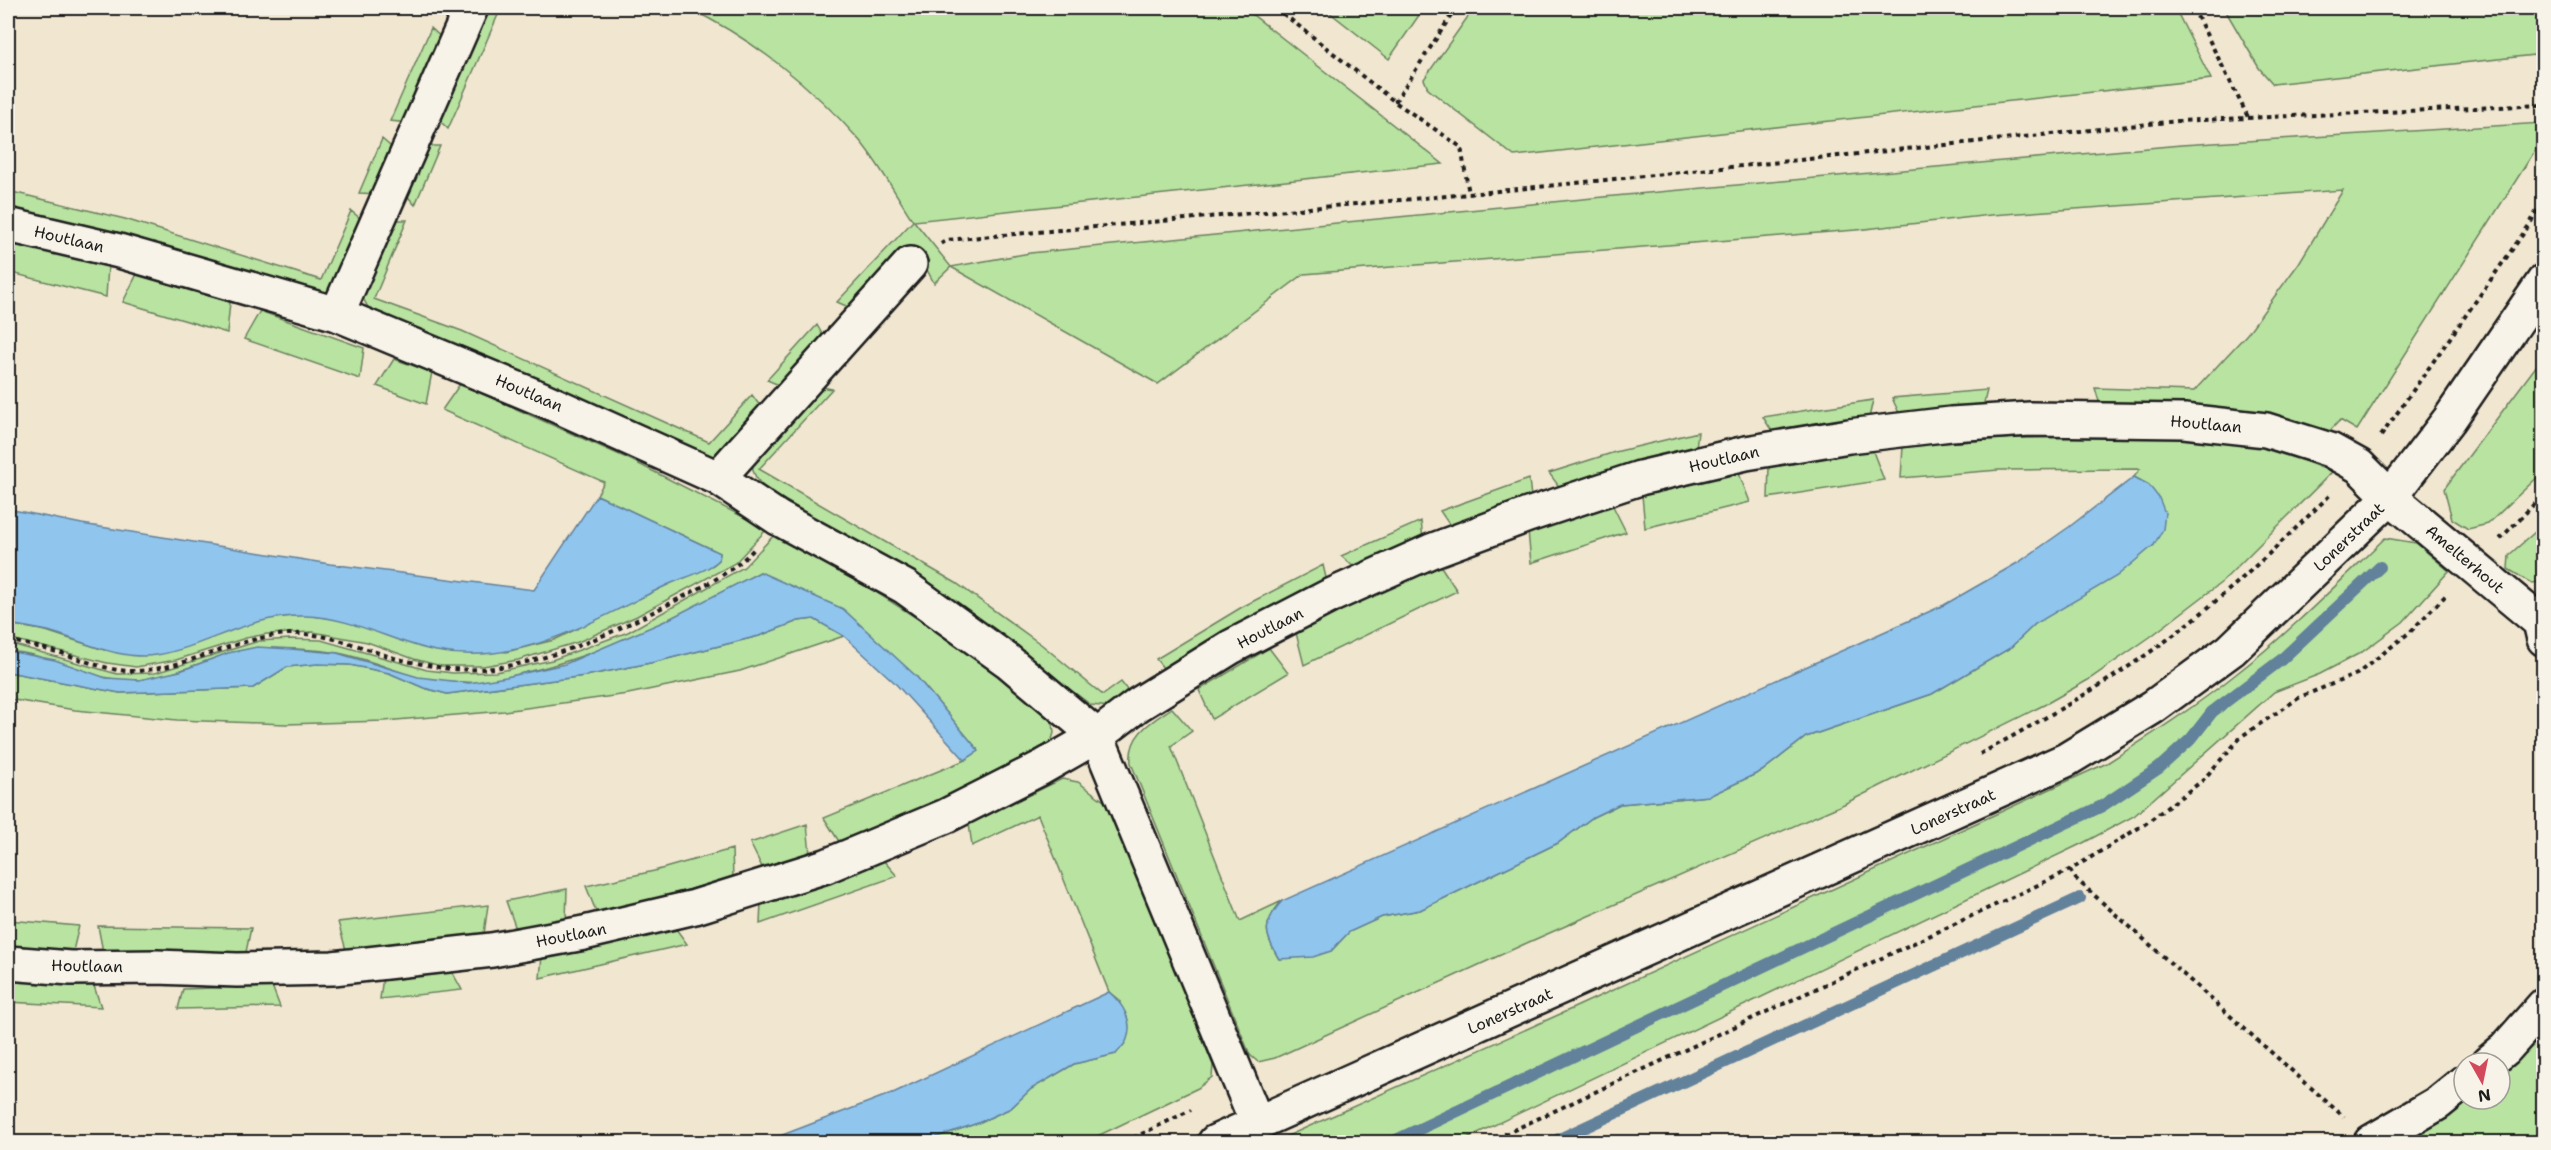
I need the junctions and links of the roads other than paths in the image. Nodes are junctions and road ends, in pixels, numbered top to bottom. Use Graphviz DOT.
graph roads {
  1 [pos="471,8"];
  2 [pos="8,225"];
  3 [pos="910,264"];
  4 [pos="2544,280"];
  5 [pos="337,314"];
  6 [pos="718,478"];
  7 [pos="2390,497"];
  8 [pos="2542,627"];
  9 [pos="1097,736"];
  10 [pos="8,963"];
  11 [pos="2544,1005"];
  12 [pos="2503,1051"];
  13 [pos="2452,1092"];
  14 [pos="1257,1123"];
  15 [pos="2361,1133"];
  16 [pos="1215,1143"];
  1 -- 5 [label="street"];
  2 -- 5 [label="street, Houtlaan"];
  3 -- 6 [label="street"];
  4 -- 7 [label="street, Lonerstraat"];
  5 -- 6 [label="street, Houtlaan"];
  6 -- 9 [label="street, Houtlaan"];
  7 -- 8 [label="street, Amelterhout"];
  7 -- 9 [label="street, Houtlaan"];
  7 -- 14 [label="street, Lonerstraat"];
  9 -- 10 [label="street, Houtlaan"];
  9 -- 14 [label="street, Houtlaan"];
  11 -- 12 [label="street"];
  13 -- 15 [label="street"];
  14 -- 16 [label="street, Lonerstraat"];
}
